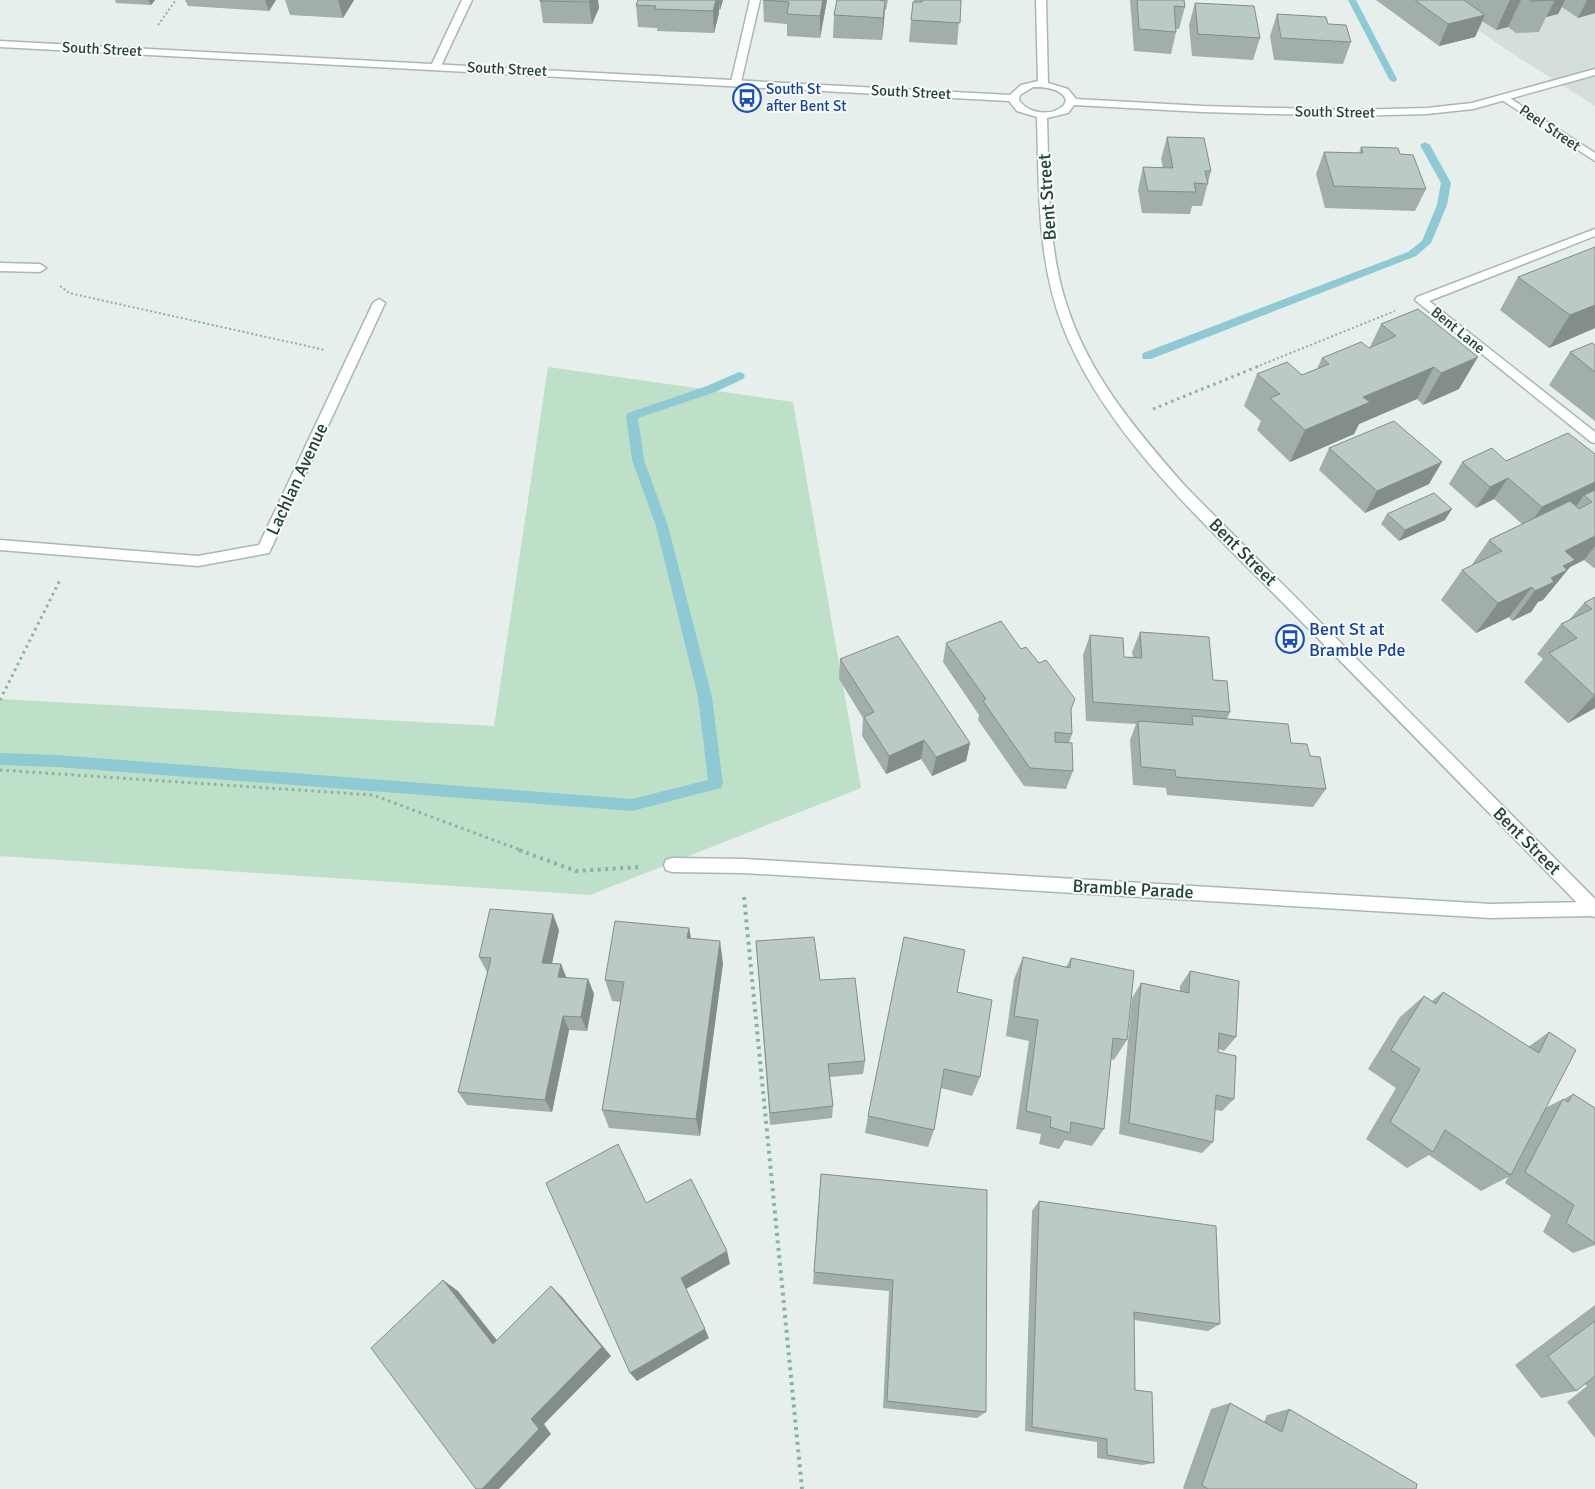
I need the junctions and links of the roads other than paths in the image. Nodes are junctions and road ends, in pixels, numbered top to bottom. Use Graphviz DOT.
graph roads {
  1 [pos="467,0"];
  2 [pos="755,0"];
  3 [pos="1041,0"];
  4 [pos="0,44"];
  5 [pos="436,66"];
  6 [pos="1595,72"];
  7 [pos="736,82"];
  8 [pos="1043,84"];
  9 [pos="1014,98"];
  10 [pos="1506,98"];
  11 [pos="1070,102"];
  12 [pos="1042,115"];
  13 [pos="1595,158"];
  14 [pos="1595,232"];
  15 [pos="0,267"];
  16 [pos="40,268"];
  17 [pos="379,303"];
  18 [pos="1595,439"];
  19 [pos="0,545"];
  20 [pos="672,865"];
  21 [pos="1594,910"];
  1 -- 5 [label="street"];
  2 -- 7 [label="street"];
  3 -- 8 [label="street"];
  4 -- 5 [label="street, South Street"];
  5 -- 7 [label="street, South Street"];
  6 -- 10 [label="street, South Street"];
  7 -- 9 [label="street, South Street"];
  8 -- 9 [label="street"];
  8 -- 11 [label="street"];
  9 -- 12 [label="street"];
  10 -- 11 [label="street, South Street"];
  10 -- 13 [label="street, Peel Street"];
  11 -- 12 [label="street"];
  12 -- 21 [label="street, Bent Street"];
  14 -- 18 [label="street, Bent Lane"];
  15 -- 16 [label="street"];
  17 -- 19 [label="street, Lachlan Avenue"];
  20 -- 21 [label="street, Bramble Parade"];
}
